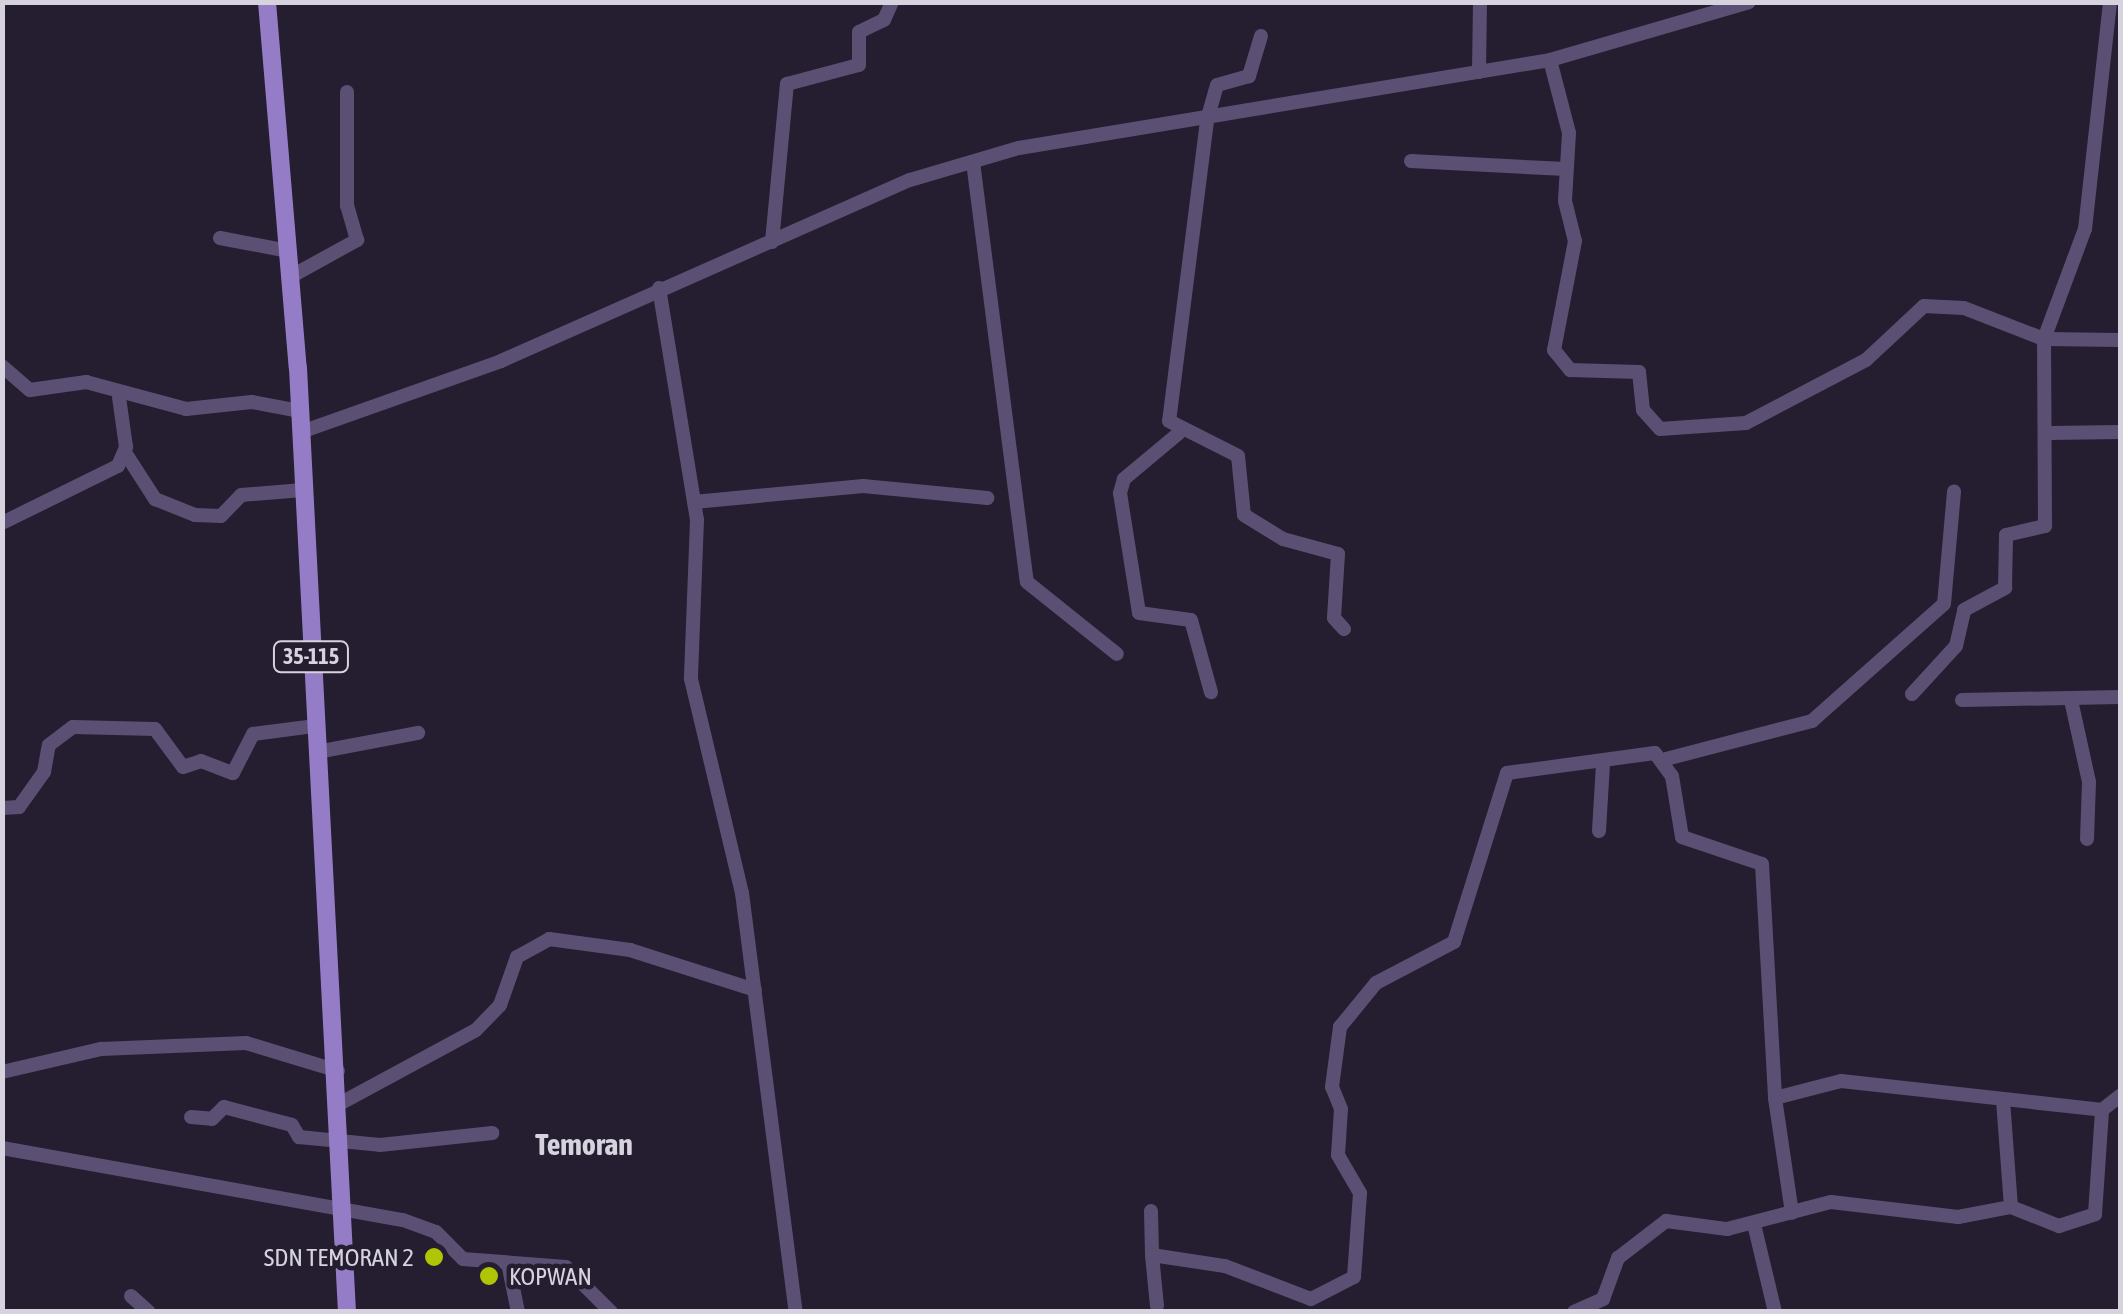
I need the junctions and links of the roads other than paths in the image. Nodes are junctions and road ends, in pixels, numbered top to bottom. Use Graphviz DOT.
graph roads {
  1 [pos="267,2"];
  2 [pos="892,2"];
  3 [pos="1480,2"];
  4 [pos="1750,2"];
  5 [pos="2110,2"];
  6 [pos="1261,36"];
  7 [pos="1550,60"];
  8 [pos="1479,72"];
  9 [pos="347,92"];
  10 [pos="1207,121"];
  11 [pos="1411,160"];
  12 [pos="974,162"];
  13 [pos="1566,169"];
  14 [pos="220,238"];
  15 [pos="772,242"];
  16 [pos="288,251"];
  17 [pos="290,277"];
  18 [pos="660,288"];
  19 [pos="2044,339"];
  20 [pos="2120,340"];
  21 [pos="2,366"];
  22 [pos="119,397"];
  23 [pos="300,411"];
  24 [pos="301,432"];
  25 [pos="2120,432"];
  26 [pos="1179,433"];
  27 [pos="2050,433"];
  28 [pos="126,454"];
  29 [pos="303,490"];
  30 [pos="1954,492"];
  31 [pos="987,498"];
  32 [pos="694,502"];
  33 [pos="2,523"];
  34 [pos="1344,628"];
  35 [pos="1117,654"];
  36 [pos="1211,692"];
  37 [pos="1912,694"];
  38 [pos="2120,697"];
  39 [pos="1962,700"];
  40 [pos="2071,700"];
  41 [pos="315,726"];
  42 [pos="418,733"];
  43 [pos="317,752"];
  44 [pos="1666,759"];
  45 [pos="1603,764"];
  46 [pos="2,808"];
  47 [pos="1599,830"];
  48 [pos="2087,839"];
  49 [pos="755,990"];
  50 [pos="338,1071"];
  51 [pos="2,1072"];
  52 [pos="2120,1096"];
  53 [pos="1775,1098"];
  54 [pos="2004,1100"];
  55 [pos="340,1103"];
  56 [pos="2102,1110"];
  57 [pos="191,1118"];
  58 [pos="492,1134"];
  59 [pos="343,1142"];
  60 [pos="2,1148"];
  61 [pos="2011,1207"];
  62 [pos="347,1211"];
  63 [pos="1150,1211"];
  64 [pos="1792,1214"];
  65 [pos="1754,1224"];
  66 [pos="1152,1255"];
  67 [pos="508,1263"];
  68 [pos="130,1296"];
  69 [pos="1158,1306"];
  70 [pos="1312,1306"];
  71 [pos="794,1310"];
  72 [pos="149,1312"];
  73 [pos="347,1312"];
  74 [pos="518,1312"];
  75 [pos="612,1312"];
  76 [pos="1574,1312"];
  77 [pos="1774,1312"];
  1 -- 16 [label="main road, 35-115"];
  2 -- 15 [label="street"];
  3 -- 8 [label="street"];
  4 -- 7 [label="street"];
  5 -- 19 [label="street"];
  6 -- 10 [label="street"];
  7 -- 8 [label="street"];
  7 -- 13 [label="street"];
  8 -- 10 [label="street"];
  9 -- 17 [label="street"];
  10 -- 12 [label="street"];
  10 -- 26 [label="street"];
  11 -- 13 [label="street"];
  12 -- 15 [label="street"];
  12 -- 35 [label="street"];
  13 -- 19 [label="street"];
  14 -- 16 [label="street"];
  15 -- 18 [label="street"];
  16 -- 17 [label="main road, 35-115"];
  17 -- 23 [label="main road, 35-115"];
  18 -- 24 [label="street"];
  18 -- 32 [label="street"];
  19 -- 20 [label="street"];
  19 -- 27 [label="street"];
  21 -- 22 [label="street"];
  22 -- 23 [label="street"];
  22 -- 28 [label="street"];
  23 -- 24 [label="main road, 35-115"];
  24 -- 29 [label="main road, 35-115"];
  25 -- 27 [label="street"];
  26 -- 34 [label="street"];
  26 -- 36 [label="street"];
  27 -- 37 [label="street"];
  28 -- 29 [label="street"];
  28 -- 33 [label="street"];
  29 -- 41 [label="main road, 35-115"];
  30 -- 44 [label="street"];
  31 -- 32 [label="street"];
  32 -- 49 [label="street"];
  38 -- 40 [label="street"];
  39 -- 40 [label="street"];
  40 -- 48 [label="street"];
  41 -- 43 [label="main road, 35-115"];
  41 -- 46 [label="street"];
  42 -- 43 [label="street"];
  43 -- 50 [label="main road, 35-115"];
  44 -- 45 [label="street"];
  44 -- 53 [label="street"];
  45 -- 47 [label="street"];
  45 -- 70 [label="street"];
  49 -- 55 [label="street"];
  49 -- 71 [label="street"];
  50 -- 51 [label="street"];
  50 -- 55 [label="main road, 35-115"];
  52 -- 56 [label="street"];
  53 -- 54 [label="street"];
  53 -- 64 [label="street"];
  54 -- 56 [label="street"];
  54 -- 61 [label="street"];
  55 -- 59 [label="main road, 35-115"];
  56 -- 61 [label="street"];
  57 -- 59 [label="street"];
  58 -- 59 [label="street"];
  59 -- 62 [label="main road, 35-115"];
  60 -- 62 [label="street"];
  61 -- 64 [label="street"];
  62 -- 67 [label="street"];
  62 -- 73 [label="main road, 35-115"];
  63 -- 66 [label="street"];
  64 -- 65 [label="street"];
  65 -- 76 [label="street"];
  65 -- 77 [label="street"];
  66 -- 69 [label="street"];
  66 -- 70 [label="street"];
  67 -- 74 [label="street"];
  67 -- 75 [label="street"];
  68 -- 72 [label="street"];
}
